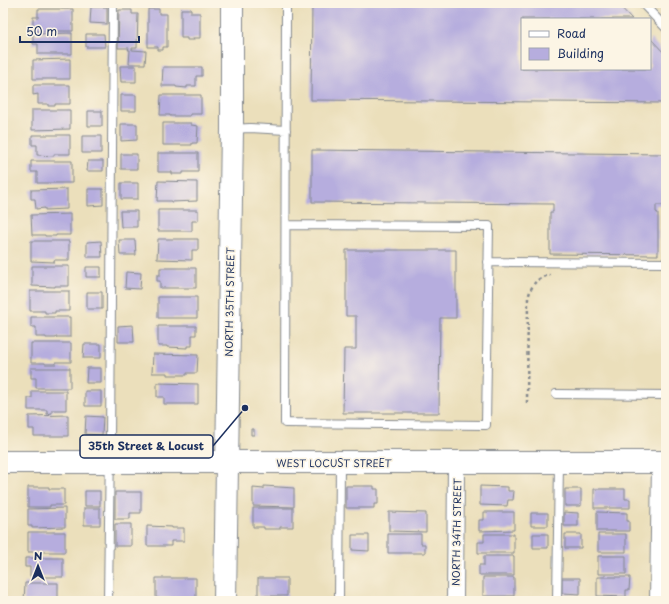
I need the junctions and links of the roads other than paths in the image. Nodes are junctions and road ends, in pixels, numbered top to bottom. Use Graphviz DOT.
graph roads {
  1 [pos="113,3"];
  2 [pos="232,3"];
  3 [pos="286,3"];
  4 [pos="642,3"];
  5 [pos="666,28"];
  6 [pos="232,129"];
  7 [pos="286,130"];
  8 [pos="286,225"];
  9 [pos="488,262"];
  10 [pos="666,263"];
  11 [pos="556,394"];
  12 [pos="666,396"];
  13 [pos="3,462"];
  14 [pos="227,462"];
  15 [pos="340,462"];
  16 [pos="456,462"];
  17 [pos="559,462"];
  18 [pos="663,462"];
  19 [pos="110,463"];
  20 [pos="108,601"];
  21 [pos="225,601"];
  22 [pos="339,601"];
  23 [pos="455,601"];
  24 [pos="558,601"];
  25 [pos="658,601"];
  1 -- 19 [label="lane"];
  2 -- 6 [label="street, NORTH 35TH STREET"];
  3 -- 7 [label="lane"];
  4 -- 5 [label="lane"];
  6 -- 7 [label="lane"];
  6 -- 14 [label="street, NORTH 35TH STREET"];
  7 -- 8 [label="lane"];
  8 -- 9 [label="lane"];
  8 -- 9 [label="lane"];
  9 -- 10 [label="lane"];
  11 -- 12 [label="lane"];
  13 -- 19 [label="street, WEST LOCUST STREET"];
  14 -- 15 [label="street, WEST LOCUST STREET"];
  14 -- 19 [label="street, WEST LOCUST STREET"];
  14 -- 21 [label="street, NORTH 35TH STREET"];
  15 -- 16 [label="street, WEST LOCUST STREET"];
  15 -- 22 [label="lane"];
  16 -- 17 [label="street, WEST LOCUST STREET"];
  16 -- 23 [label="street, NORTH 34TH STREET"];
  17 -- 18 [label="street, WEST LOCUST STREET"];
  17 -- 24 [label="lane"];
  18 -- 25 [label="street"];
  19 -- 20 [label="lane"];
}
